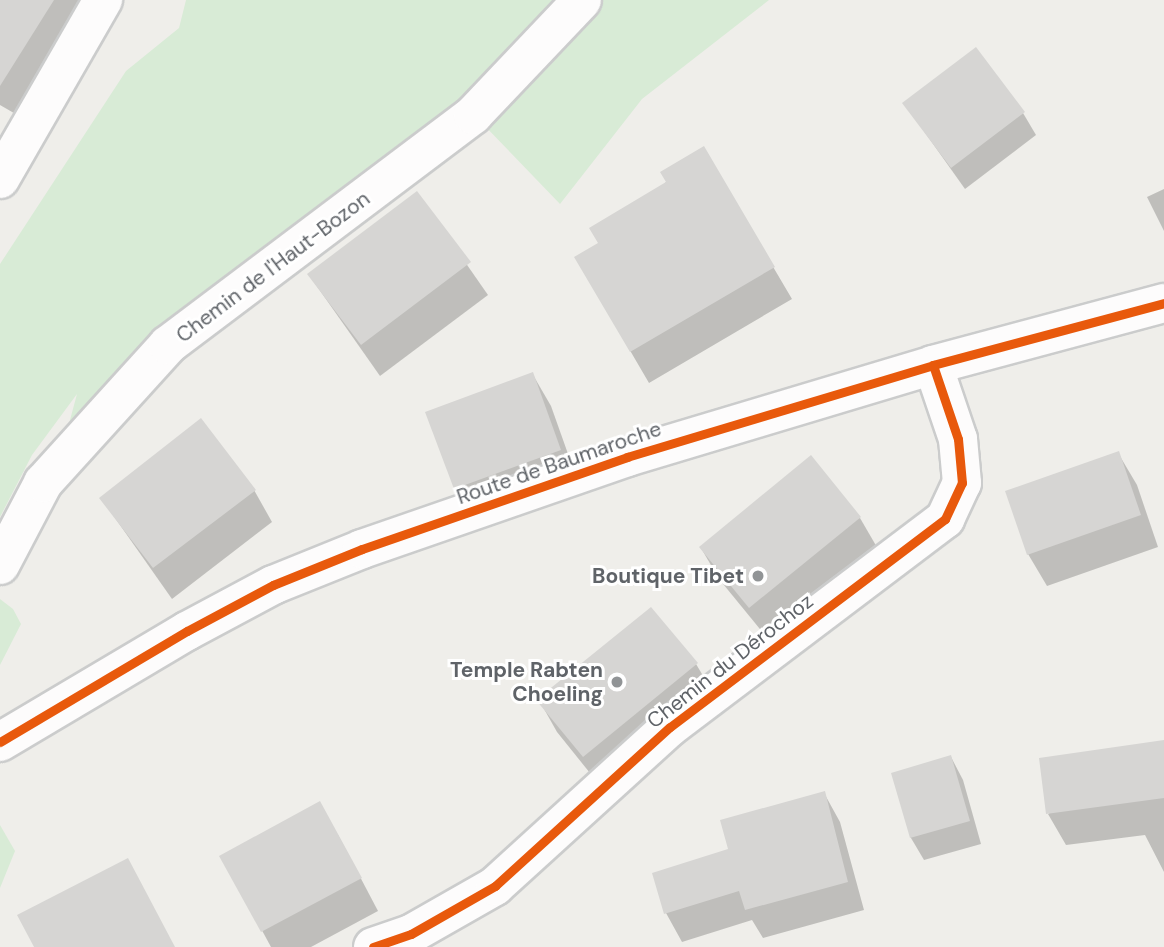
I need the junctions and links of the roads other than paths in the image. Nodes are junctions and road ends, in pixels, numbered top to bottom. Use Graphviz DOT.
graph roads {
  1 [pos="103,0"];
  2 [pos="582,0"];
  3 [pos="0,179"];
  4 [pos="1164,303"];
  5 [pos="933,365"];
  6 [pos="0,565"];
  7 [pos="0,742"];
  8 [pos="373,947"];
  1 -- 3 [label="street"];
  2 -- 6 [label="street, Chemin de l'Haut-Bozon"];
  4 -- 5 [label="street, Route de Baumaroche"];
  5 -- 7 [label="street, Route de Baumaroche"];
  5 -- 8 [label="street, Chemin du Dérochoz"];
}
